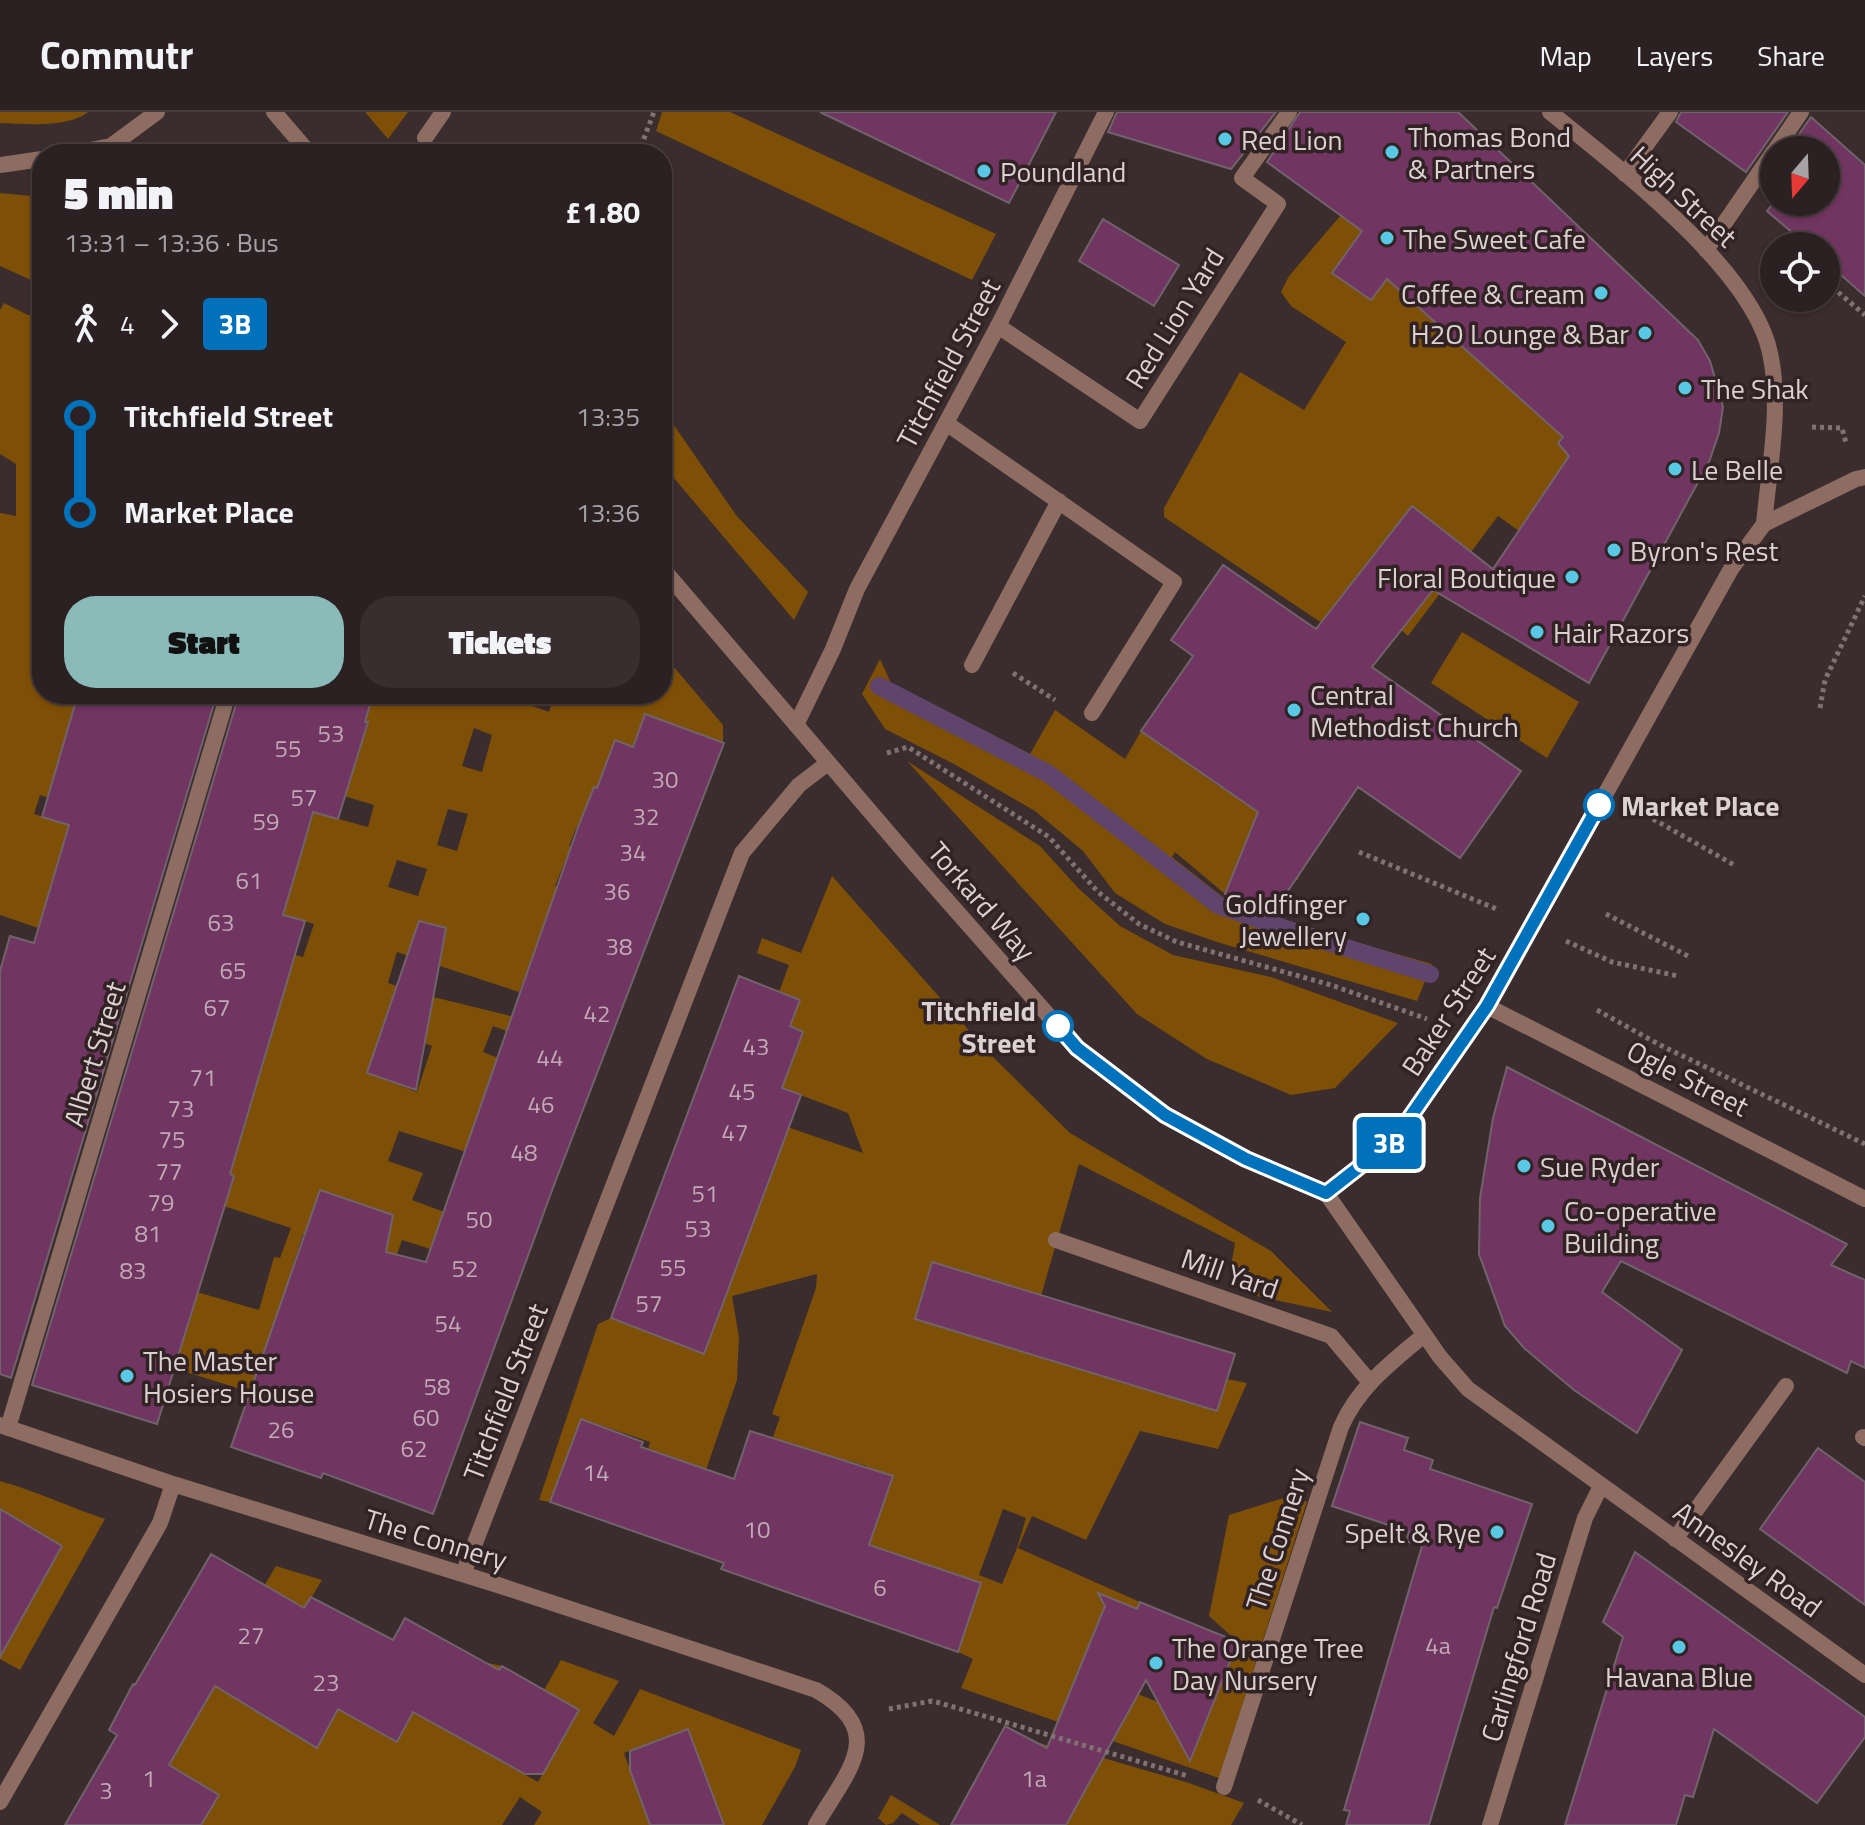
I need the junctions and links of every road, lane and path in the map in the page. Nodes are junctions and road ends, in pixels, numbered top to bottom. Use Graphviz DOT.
graph roads {
  1 [pos="157,112"];
  2 [pos="274,112"];
  3 [pos="443,112"];
  4 [pos="654,112"];
  5 [pos="1106,112"];
  6 [pos="1289,112"];
  7 [pos="1550,112"];
  8 [pos="1670,112"];
  9 [pos="1801,112"];
  10 [pos="1784,136"];
  11 [pos="425,138"];
  12 [pos="114,144"];
  13 [pos="301,144"];
  14 [pos="642,144"];
  15 [pos="32,160"];
  16 [pos="0,165"];
  17 [pos="1760,171"];
  18 [pos="1625,174"];
  19 [pos="1706,250"];
  20 [pos="1840,294"];
  21 [pos="1865,315"];
  22 [pos="998,326"];
  23 [pos="946,423"];
  24 [pos="1865,477"];
  25 [pos="1059,501"];
  26 [pos="1764,524"];
  27 [pos="672,580"];
  28 [pos="1865,596"];
  29 [pos="976,658"];
  30 [pos="225,704"];
  31 [pos="1820,708"];
  32 [pos="1092,713"];
  33 [pos="796,725"];
  34 [pos="887,753"];
  35 [pos="828,763"];
  36 [pos="1653,819"];
  37 [pos="1359,852"];
  38 [pos="1736,866"];
  39 [pos="1606,914"];
  40 [pos="1532,925"];
  41 [pos="1688,956"];
  42 [pos="1678,976"];
  43 [pos="1487,1006"];
  44 [pos="1597,1010"];
  45 [pos="1427,1019"];
  46 [pos="1865,1144"];
  47 [pos="1326,1193"];
  48 [pos="1865,1199"];
  49 [pos="1056,1240"];
  50 [pos="1424,1335"];
  51 [pos="1369,1381"];
  52 [pos="1786,1386"];
  53 [pos="4,1426"];
  54 [pos="173,1484"];
  55 [pos="1601,1486"];
  56 [pos="1675,1539"];
  57 [pos="463,1574"];
  58 [pos="1865,1675"];
  59 [pos="847,1717"];
  60 [pos="1224,1787"];
  61 [pos="0,1802"];
  62 [pos="816,1825"];
  63 [pos="1302,1825"];
  64 [pos="1490,1825"];
  1 -- 12 [label="street"];
  2 -- 13 [label="street"];
  3 -- 11 [label="street"];
  4 -- 14 [label="path"];
  5 -- 22 [label="street, Titchfield Street"];
  6 -- 22 [label="street, Red Lion Yard"];
  7 -- 18 [label="street, High Street"];
  8 -- 18 [label="street"];
  9 -- 10 [label="street"];
  15 -- 16 [label="street"];
  17 -- 19 [label="street"];
  18 -- 19 [label="street, High Street"];
  19 -- 26 [label="street, High Street"];
  20 -- 21 [label="path"];
  22 -- 23 [label="street, Titchfield Street"];
  23 -- 25 [label="street"];
  23 -- 33 [label="street, Titchfield Street"];
  24 -- 26 [label="street"];
  25 -- 29 [label="street"];
  25 -- 32 [label="street"];
  26 -- 40 [label="street, Baker Street"];
  27 -- 33 [label="street, Torkard Way"];
  28 -- 31 [label="path"];
  29 -- 32 [label="path"];
  30 -- 53 [label="street, Albert Street"];
  33 -- 35 [label="street, Torkard Way"];
  34 -- 45 [label="path"];
  35 -- 47 [label="street, Torkard Way"];
  35 -- 57 [label="street, Titchfield Street"];
  36 -- 38 [label="path"];
  37 -- 40 [label="path"];
  39 -- 41 [label="path"];
  40 -- 42 [label="path"];
  40 -- 43 [label="street, Baker Street"];
  43 -- 47 [label="street, Baker Street"];
  43 -- 48 [label="street, Ogle Street"];
  44 -- 46 [label="path"];
  47 -- 50 [label="street"];
  49 -- 51 [label="street, Mill Yard"];
  50 -- 51 [label="street, The Connery"];
  50 -- 55 [label="street"];
  51 -- 60 [label="street, The Connery"];
  52 -- 56 [label="street"];
  53 -- 54 [label="street, The Connery"];
  54 -- 57 [label="street, The Connery"];
  54 -- 61 [label="street"];
  55 -- 56 [label="street, Annesley Road"];
  55 -- 64 [label="street, Carlingford Road"];
  56 -- 58 [label="street, Annesley Road"];
  57 -- 59 [label="street, The Connery"];
  59 -- 60 [label="path"];
  59 -- 62 [label="street"];
  60 -- 63 [label="path"];
}
